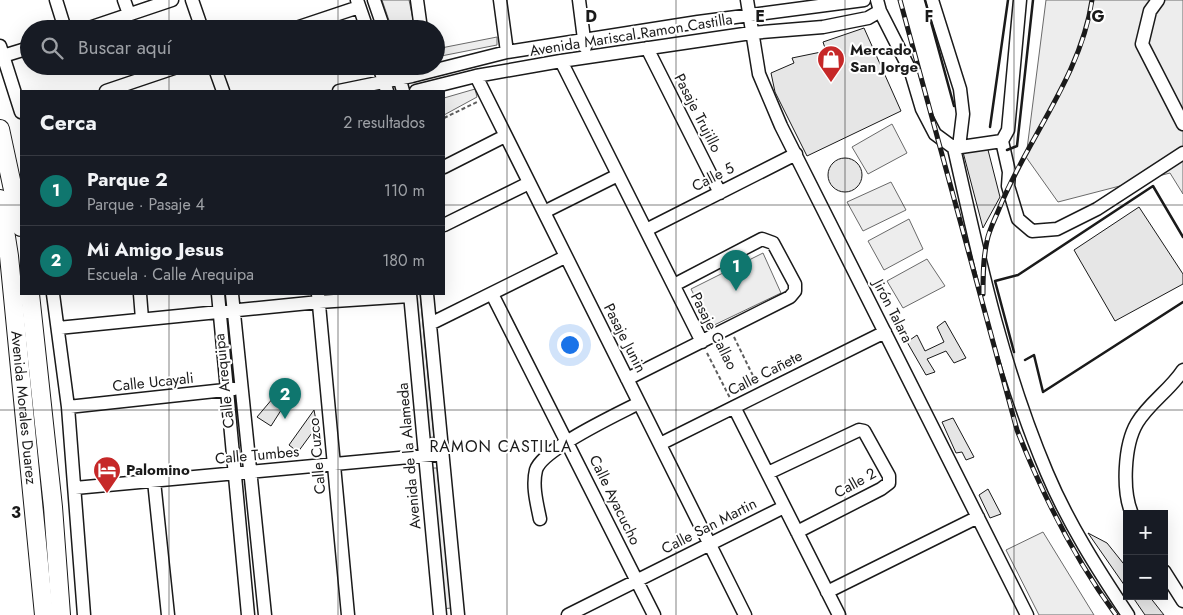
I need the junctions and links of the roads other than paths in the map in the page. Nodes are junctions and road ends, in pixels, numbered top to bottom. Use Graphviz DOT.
graph roads {
  1 [pos="56,0"];
  2 [pos="124,0"];
  3 [pos="172,0"];
  4 [pos="192,0"];
  5 [pos="374,0"];
  6 [pos="417,0"];
  7 [pos="500,0"];
  8 [pos="580,0"];
  9 [pos="746,0"];
  10 [pos="864,0"];
  11 [pos="932,0"];
  12 [pos="1020,0"];
  13 [pos="1158,0"];
  14 [pos="358,3"];
  15 [pos="812,4"];
  16 [pos="879,5"];
  17 [pos="129,14"];
  18 [pos="748,15"];
  19 [pos="62,20"];
  20 [pos="112,20"];
  21 [pos="199,20"];
  22 [pos="316,20"];
  23 [pos="364,20"];
  24 [pos="381,20"];
  25 [pos="420,20"];
  26 [pos="751,33"];
  27 [pos="584,40"];
  28 [pos="647,48"];
  29 [pos="20,49"];
  30 [pos="2,51"];
  31 [pos="507,52"];
  32 [pos="587,57"];
  33 [pos="561,61"];
  34 [pos="445,65"];
  35 [pos="153,75"];
  36 [pos="217,75"];
  37 [pos="382,75"];
  38 [pos="418,75"];
  39 [pos="429,75"];
  40 [pos="476,76"];
  41 [pos="402,85"];
  42 [pos="386,87"];
  43 [pos="432,88"];
  44 [pos="109,90"];
  45 [pos="223,90"];
  46 [pos="351,90"];
  47 [pos="421,90"];
  48 [pos="20,109"];
  49 [pos="1183,124"];
  50 [pos="0,129"];
  51 [pos="506,136"];
  52 [pos="1002,141"];
  53 [pos="957,148"];
  54 [pos="1183,153"];
  55 [pos="796,154"];
  56 [pos="445,166"];
  57 [pos="618,175"];
  58 [pos="529,183"];
  59 [pos="720,192"];
  60 [pos="0,199"];
  61 [pos="544,212"];
  62 [pos="20,222"];
  63 [pos="445,225"];
  64 [pos="646,230"];
  65 [pos="565,257"];
  66 [pos="674,285"];
  67 [pos="492,294"];
  68 [pos="30,295"];
  69 [pos="53,295"];
  70 [pos="140,295"];
  71 [pos="218,295"];
  72 [pos="232,295"];
  73 [pos="410,295"];
  74 [pos="427,295"];
  75 [pos="318,298"];
  76 [pos="233,310"];
  77 [pos="219,312"];
  78 [pos="142,319"];
  79 [pos="430,324"];
  80 [pos="58,328"];
  81 [pos="885,332"];
  82 [pos="702,342"];
  83 [pos="1183,370"];
  84 [pos="627,379"];
  85 [pos="242,388"];
  86 [pos="227,390"];
  87 [pos="639,402"];
  88 [pos="68,407"];
  89 [pos="734,407"];
  90 [pos="568,441"];
  91 [pos="660,444"];
  92 [pos="442,454"];
  93 [pos="425,456"];
  94 [pos="334,464"];
  95 [pos="250,472"];
  96 [pos="235,473"];
  97 [pos="768,473"];
  98 [pos="154,481"];
  99 [pos="75,488"];
  100 [pos="784,507"];
  101 [pos="1131,510"];
  102 [pos="978,517"];
  103 [pos="540,520"];
  104 [pos="797,532"];
  105 [pos="709,544"];
  106 [pos="1168,577"];
  107 [pos="636,581"];
  108 [pos="827,592"];
  109 [pos="1183,601"];
  110 [pos="44,615"];
  111 [pos="61,615"];
  112 [pos="84,615"];
  113 [pos="168,615"];
  114 [pos="248,615"];
  115 [pos="265,615"];
  116 [pos="348,615"];
  117 [pos="440,615"];
  118 [pos="458,615"];
  119 [pos="568,615"];
  120 [pos="654,615"];
  121 [pos="745,615"];
  122 [pos="839,615"];
  123 [pos="1027,615"];
  124 [pos="1128,615"];
  1 -- 19 [label="street"];
  2 -- 17 [label="street"];
  3 -- 17 [label="street"];
  4 -- 21 [label="street"];
  5 -- 24 [label="street"];
  6 -- 25 [label="street"];
  7 -- 31 [label="street"];
  8 -- 27 [label="street"];
  9 -- 18 [label="street, Jirón Talara"];
  10 -- 15 [label="street, Avenida Mariscal Ramon Castilla"];
  11 -- 53 [label="street"];
  12 -- 52 [label="street"];
  13 -- 49 [label="street"];
  14 -- 22 [label="street"];
  14 -- 23 [label="street"];
  15 -- 18 [label="street, Avenida Mariscal Ramon Castilla"];
  16 -- 26 [label="street, Avenida Mariscal Ramon Castilla"];
  16 -- 53 [label="street"];
  17 -- 20 [label="street"];
  18 -- 26 [label="street, Jirón Talara"];
  18 -- 27 [label="street, Avenida Mariscal Ramon Castilla"];
  26 -- 28 [label="street, Avenida Mariscal Ramon Castilla"];
  26 -- 55 [label="street, Jirón Talara"];
  27 -- 31 [label="street, Avenida Mariscal Ramon Castilla"];
  27 -- 32 [label="street"];
  28 -- 32 [label="street, Avenida Mariscal Ramon Castilla"];
  28 -- 59 [label="street, Pasaje Trujillo"];
  29 -- 30 [label="street"];
  30 -- 48 [label="street"];
  31 -- 34 [label="street, Avenida Mariscal Ramon Castilla"];
  32 -- 33 [label="street, Avenida Mariscal Ramon Castilla"];
  33 -- 40 [label="street, Avenida Mariscal Ramon Castilla"];
  33 -- 57 [label="street, Pasaje Callao"];
  35 -- 44 [label="street"];
  36 -- 45 [label="street"];
  37 -- 42 [label="street"];
  38 -- 41 [label="street, Avenida Mariscal Ramon Castilla"];
  39 -- 43 [label="street"];
  40 -- 43 [label="street, Avenida Mariscal Ramon Castilla"];
  40 -- 51 [label="street, Pasaje Junin"];
  41 -- 42 [label="street, Avenida Mariscal Ramon Castilla"];
  42 -- 46 [label="street, Avenida Mariscal Ramon Castilla"];
  43 -- 47 [label="street, Avenida Mariscal Ramon Castilla"];
  50 -- 62 [label="highway"];
  51 -- 56 [label="street"];
  51 -- 58 [label="street, Pasaje Junin"];
  52 -- 53 [label="street"];
  52 -- 54 [label="street"];
  53 -- 124 [label="street"];
  55 -- 59 [label="street, Calle 5"];
  55 -- 81 [label="street, Jirón Talara"];
  57 -- 61 [label="street"];
  57 -- 64 [label="street, Pasaje Callao"];
  58 -- 61 [label="street, Pasaje Junin"];
  58 -- 63 [label="street"];
  59 -- 64 [label="street, Calle 5"];
  60 -- 110 [label="highway, Avenida Morales Duarez"];
  61 -- 65 [label="street, Pasaje Junin"];
  64 -- 66 [label="street, Pasaje Callao"];
  65 -- 67 [label="street"];
  65 -- 84 [label="street, Pasaje Junin"];
  66 -- 82 [label="street, Pasaje Callao"];
  66 -- 82 [label="street"];
  67 -- 79 [label="street"];
  67 -- 90 [label="street, Calle Ayacucho"];
  68 -- 111 [label="highway, Avenida Morales Duarez"];
  69 -- 80 [label="street"];
  70 -- 78 [label="street"];
  71 -- 77 [label="street, Calle Arequipa"];
  72 -- 76 [label="street, Calle Arequipa"];
  73 -- 75 [label="street"];
  73 -- 93 [label="street, Avenida de la Alameda"];
  74 -- 79 [label="street"];
  75 -- 76 [label="street"];
  75 -- 94 [label="street, Calle Cuzco"];
  76 -- 77 [label="street"];
  76 -- 85 [label="street, Calle Arequipa"];
  77 -- 78 [label="street"];
  77 -- 86 [label="street, Calle Arequipa"];
  78 -- 80 [label="street"];
  79 -- 92 [label="street"];
  80 -- 88 [label="street"];
  81 -- 89 [label="street, Calle Cañete"];
  81 -- 102 [label="street, Jirón Talara"];
  82 -- 84 [label="street"];
  83 -- 101 [label="street"];
  84 -- 87 [label="street, Pasaje Junin"];
  85 -- 86 [label="street, Calle Ucayali"];
  85 -- 95 [label="street, Calle Arequipa"];
  86 -- 88 [label="street, Calle Ucayali"];
  86 -- 96 [label="street, Calle Arequipa"];
  87 -- 90 [label="street"];
  87 -- 91 [label="street, Pasaje Junin"];
  88 -- 99 [label="street"];
  89 -- 91 [label="street, Calle Cañete"];
  89 -- 97 [label="street"];
  90 -- 103 [label="street"];
  90 -- 107 [label="street, Calle Ayacucho"];
  91 -- 105 [label="street, Pasaje Junin"];
  92 -- 93 [label="street, Calle Tumbes"];
  92 -- 118 [label="street"];
  93 -- 94 [label="street, Calle Tumbes"];
  93 -- 117 [label="street, Avenida de la Alameda"];
  94 -- 95 [label="street, Calle Tumbes"];
  94 -- 116 [label="street, Calle Cuzco"];
  95 -- 96 [label="street, Calle Tumbes"];
  95 -- 115 [label="street, Calle Arequipa"];
  96 -- 98 [label="street, Calle Tumbes"];
  96 -- 114 [label="street, Calle Arequipa"];
  97 -- 100 [label="street"];
  97 -- 104 [label="street, Calle 2"];
  98 -- 99 [label="street, Calle Tumbes"];
  98 -- 113 [label="street"];
  99 -- 112 [label="street"];
  100 -- 104 [label="street"];
  100 -- 105 [label="street, Calle San Martin"];
  102 -- 108 [label="street"];
  102 -- 123 [label="street, Jirón Talara"];
  104 -- 108 [label="street"];
  105 -- 107 [label="street, Calle San Martin"];
  105 -- 121 [label="street, Pasaje Junin"];
  106 -- 109 [label="street"];
  107 -- 119 [label="street, Calle San Martin"];
  107 -- 120 [label="street, Calle Ayacucho"];
  108 -- 122 [label="street"];
}
